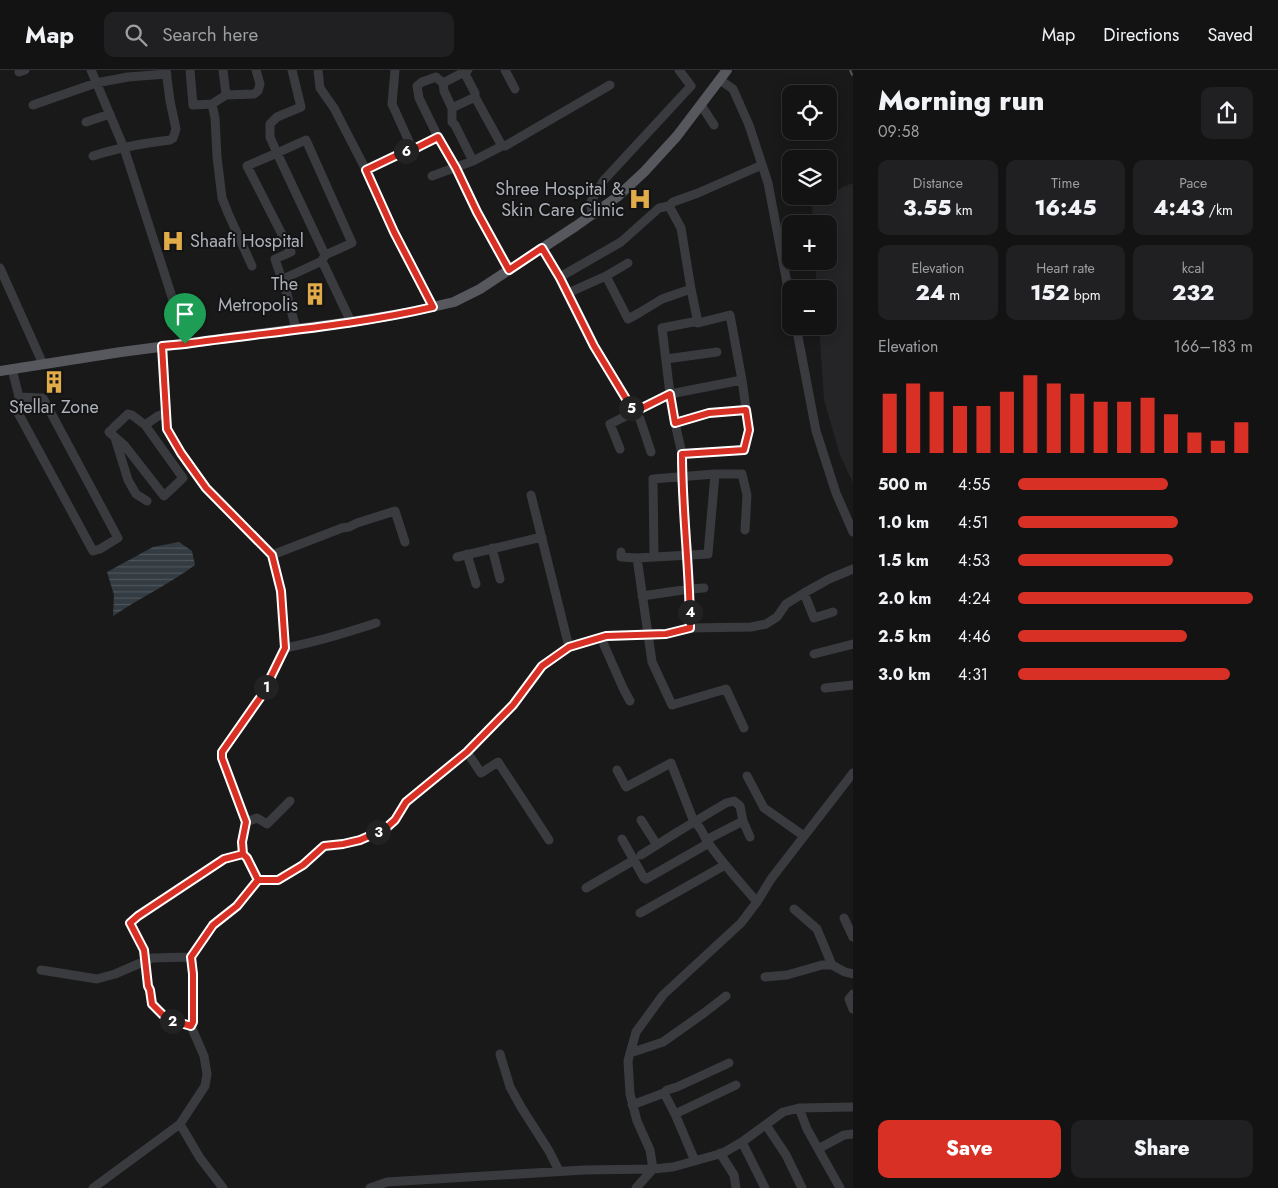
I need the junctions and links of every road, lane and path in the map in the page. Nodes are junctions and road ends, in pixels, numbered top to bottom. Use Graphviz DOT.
graph roads {
  1 [pos="91,70"];
  2 [pos="190,70"];
  3 [pos="222,70"];
  4 [pos="256,70"];
  5 [pos="292,70"];
  6 [pos="318,70"];
  7 [pos="395,70"];
  8 [pos="505,70"];
  9 [pos="679,70"];
  10 [pos="466,71"];
  11 [pos="167,72"];
  12 [pos="723,73"];
  13 [pos="96,83"];
  14 [pos="443,84"];
  15 [pos="610,85"];
  16 [pos="514,89"];
  17 [pos="226,95"];
  18 [pos="475,97"];
  19 [pos="212,104"];
  20 [pos="33,105"];
  21 [pos="701,105"];
  22 [pos="452,108"];
  23 [pos="110,114"];
  24 [pos="86,122"];
  25 [pos="714,125"];
  26 [pos="438,137"];
  27 [pos="502,146"];
  28 [pos="124,148"];
  29 [pos="412,148"];
  30 [pos="277,153"];
  31 [pos="93,156"];
  32 [pos="473,161"];
  33 [pos="762,165"];
  34 [pos="456,168"];
  35 [pos="366,170"];
  36 [pos="432,176"];
  37 [pos="668,206"];
  38 [pos="593,214"];
  39 [pos="542,248"];
  40 [pos="324,258"];
  41 [pos="628,263"];
  42 [pos="252,266"];
  43 [pos="0,268"];
  44 [pos="509,270"];
  45 [pos="280,274"];
  46 [pos="606,276"];
  47 [pos="560,278"];
  48 [pos="786,280"];
  49 [pos="691,289"];
  50 [pos="568,294"];
  51 [pos="433,307"];
  52 [pos="698,321"];
  53 [pos="352,322"];
  54 [pos="296,329"];
  55 [pos="798,335"];
  56 [pos="185,344"];
  57 [pos="162,346"];
  58 [pos="717,352"];
  59 [pos="666,360"];
  60 [pos="43,364"];
  61 [pos="4,369"];
  62 [pos="742,380"];
  63 [pos="670,394"];
  64 [pos="20,397"];
  65 [pos="746,410"];
  66 [pos="634,412"];
  67 [pos="166,413"];
  68 [pos="675,423"];
  69 [pos="144,425"];
  70 [pos="115,438"];
  71 [pos="620,449"];
  72 [pos="652,452"];
  73 [pos="682,454"];
  74 [pos="715,474"];
  75 [pos="682,477"];
  76 [pos="531,495"];
  77 [pos="146,500"];
  78 [pos="744,530"];
  79 [pos="853,532"];
  80 [pos="542,537"];
  81 [pos="404,542"];
  82 [pos="492,548"];
  83 [pos="621,552"];
  84 [pos="467,554"];
  85 [pos="688,554"];
  86 [pos="272,555"];
  87 [pos="654,556"];
  88 [pos="457,557"];
  89 [pos="637,558"];
  90 [pos="853,568"];
  91 [pos="500,579"];
  92 [pos="476,584"];
  93 [pos="704,588"];
  94 [pos="690,589"];
  95 [pos="804,593"];
  96 [pos="642,596"];
  97 [pos="833,612"];
  98 [pos="376,623"];
  99 [pos="690,628"];
  100 [pos="648,635"];
  101 [pos="603,638"];
  102 [pos="853,644"];
  103 [pos="569,647"];
  104 [pos="285,648"];
  105 [pos="814,654"];
  106 [pos="853,685"];
  107 [pos="825,688"];
  108 [pos="630,701"];
  109 [pos="744,728"];
  110 [pos="467,752"];
  111 [pos="617,770"];
  112 [pos="853,774"];
  113 [pos="747,776"];
  114 [pos="290,801"];
  115 [pos="641,820"];
  116 [pos="743,820"];
  117 [pos="246,822"];
  118 [pos="694,822"];
  119 [pos="804,836"];
  120 [pos="750,837"];
  121 [pos="622,839"];
  122 [pos="549,840"];
  123 [pos="707,841"];
  124 [pos="657,845"];
  125 [pos="243,854"];
  126 [pos="637,858"];
  127 [pos="725,865"];
  128 [pos="258,880"];
  129 [pos="586,888"];
  130 [pos="757,902"];
  131 [pos="794,909"];
  132 [pos="640,913"];
  133 [pos="844,918"];
  134 [pos="853,937"];
  135 [pos="191,957"];
  136 [pos="146,960"];
  137 [pos="832,965"];
  138 [pos="41,970"];
  139 [pos="853,974"];
  140 [pos="766,977"];
  141 [pos="853,994"];
  142 [pos="726,996"];
  143 [pos="853,1009"];
  144 [pos="191,1026"];
  145 [pos="630,1053"];
  146 [pos="500,1054"];
  147 [pos="729,1063"];
  148 [pos="736,1085"];
  149 [pos="664,1093"];
  150 [pos="632,1105"];
  151 [pos="853,1107"];
  152 [pos="799,1108"];
  153 [pos="675,1114"];
  154 [pos="180,1124"];
  155 [pos="766,1125"];
  156 [pos="853,1134"];
  157 [pos="742,1142"];
  158 [pos="818,1149"];
  159 [pos="720,1153"];
  160 [pos="695,1161"];
  161 [pos="653,1169"];
  162 [pos="559,1171"];
  163 [pos="93,1188"];
  164 [pos="223,1188"];
  165 [pos="370,1188"];
  166 [pos="636,1188"];
  167 [pos="736,1188"];
  168 [pos="765,1188"];
  169 [pos="802,1188"];
  170 [pos="840,1188"];
  1 -- 13 [label="street"];
  2 -- 19 [label="street"];
  3 -- 17 [label="street"];
  4 -- 17 [label="street"];
  5 -- 30 [label="street"];
  6 -- 35 [label="street"];
  7 -- 29 [label="street"];
  8 -- 16 [label="street"];
  9 -- 38 [label="street"];
  10 -- 14 [label="street"];
  10 -- 18 [label="street"];
  11 -- 13 [label="street"];
  11 -- 28 [label="street"];
  12 -- 21 [label="main road"];
  12 -- 33 [label="street"];
  13 -- 20 [label="street"];
  13 -- 23 [label="street"];
  14 -- 22 [label="street"];
  14 -- 26 [label="street"];
  15 -- 27 [label="street"];
  17 -- 19 [label="street"];
  18 -- 22 [label="street"];
  18 -- 27 [label="street"];
  19 -- 42 [label="street"];
  21 -- 25 [label="street"];
  21 -- 38 [label="main road"];
  22 -- 32 [label="street"];
  23 -- 24 [label="street"];
  23 -- 28 [label="street"];
  26 -- 29 [label="street"];
  26 -- 34 [label="street"];
  27 -- 32 [label="street"];
  28 -- 31 [label="street"];
  28 -- 56 [label="street"];
  29 -- 35 [label="street"];
  30 -- 40 [label="street"];
  30 -- 40 [label="street"];
  30 -- 45 [label="street"];
  32 -- 34 [label="street"];
  33 -- 37 [label="street"];
  33 -- 48 [label="street"];
  34 -- 36 [label="street"];
  34 -- 44 [label="street"];
  35 -- 51 [label="street"];
  37 -- 47 [label="street"];
  37 -- 49 [label="street"];
  38 -- 39 [label="main road"];
  39 -- 44 [label="main road"];
  39 -- 47 [label="street"];
  40 -- 53 [label="street"];
  40 -- 54 [label="street"];
  41 -- 46 [label="street"];
  43 -- 60 [label="street"];
  44 -- 51 [label="main road"];
  46 -- 49 [label="street"];
  46 -- 50 [label="street"];
  47 -- 50 [label="street"];
  49 -- 52 [label="street"];
  50 -- 66 [label="street"];
  51 -- 53 [label="main road"];
  52 -- 59 [label="street"];
  52 -- 62 [label="street"];
  53 -- 54 [label="main road"];
  54 -- 56 [label="main road"];
  55 -- 79 [label="street"];
  56 -- 57 [label="main road"];
  57 -- 60 [label="main road"];
  57 -- 67 [label="street"];
  58 -- 59 [label="street"];
  59 -- 63 [label="street"];
  60 -- 61 [label="main road"];
  61 -- 64 [label="street"];
  62 -- 63 [label="street"];
  62 -- 65 [label="street"];
  63 -- 66 [label="street"];
  63 -- 68 [label="street"];
  64 -- 64 [label="street"];
  65 -- 68 [label="street"];
  65 -- 73 [label="street"];
  66 -- 71 [label="street"];
  66 -- 72 [label="street"];
  67 -- 69 [label="street"];
  67 -- 86 [label="street"];
  68 -- 73 [label="street"];
  69 -- 70 [label="street"];
  69 -- 70 [label="street"];
  70 -- 77 [label="street"];
  73 -- 75 [label="street"];
  74 -- 75 [label="street"];
  74 -- 78 [label="street"];
  74 -- 85 [label="street"];
  75 -- 85 [label="street"];
  75 -- 87 [label="street"];
  76 -- 80 [label="street"];
  80 -- 82 [label="street"];
  80 -- 103 [label="street"];
  81 -- 86 [label="street"];
  82 -- 84 [label="street"];
  82 -- 91 [label="street"];
  83 -- 89 [label="street"];
  84 -- 88 [label="street"];
  84 -- 92 [label="street"];
  85 -- 87 [label="street"];
  85 -- 94 [label="street"];
  86 -- 104 [label="street"];
  87 -- 89 [label="street"];
  89 -- 96 [label="street"];
  90 -- 95 [label="street"];
  93 -- 94 [label="street"];
  94 -- 96 [label="street"];
  94 -- 99 [label="street"];
  95 -- 97 [label="street"];
  95 -- 99 [label="street"];
  96 -- 100 [label="street"];
  98 -- 104 [label="street"];
  99 -- 100 [label="street"];
  100 -- 101 [label="street"];
  100 -- 109 [label="street"];
  101 -- 103 [label="street"];
  101 -- 108 [label="street"];
  102 -- 105 [label="street"];
  103 -- 110 [label="street"];
  104 -- 117 [label="street"];
  106 -- 107 [label="street"];
  110 -- 122 [label="street"];
  110 -- 128 [label="street"];
  111 -- 118 [label="street"];
  112 -- 119 [label="street"];
  113 -- 119 [label="street"];
  114 -- 117 [label="street"];
  115 -- 124 [label="street"];
  116 -- 118 [label="street"];
  116 -- 120 [label="street"];
  116 -- 123 [label="street"];
  117 -- 125 [label="street"];
  118 -- 123 [label="street"];
  118 -- 124 [label="street"];
  119 -- 130 [label="street"];
  121 -- 126 [label="street"];
  123 -- 126 [label="street"];
  123 -- 127 [label="street"];
  124 -- 126 [label="street"];
  125 -- 128 [label="street"];
  125 -- 136 [label="street"];
  126 -- 129 [label="street"];
  127 -- 130 [label="street"];
  127 -- 132 [label="street"];
  128 -- 135 [label="street"];
  130 -- 145 [label="street"];
  131 -- 137 [label="street"];
  133 -- 134 [label="street"];
  135 -- 136 [label="street"];
  135 -- 144 [label="street"];
  136 -- 138 [label="street"];
  136 -- 144 [label="street"];
  137 -- 139 [label="street"];
  137 -- 140 [label="street"];
  141 -- 143 [label="street"];
  142 -- 145 [label="street"];
  144 -- 154 [label="street"];
  145 -- 150 [label="street"];
  146 -- 162 [label="street"];
  147 -- 149 [label="street"];
  148 -- 153 [label="street"];
  149 -- 150 [label="street"];
  149 -- 153 [label="street"];
  150 -- 161 [label="street"];
  151 -- 152 [label="street"];
  152 -- 155 [label="street"];
  152 -- 158 [label="street"];
  153 -- 160 [label="street"];
  154 -- 163 [label="street"];
  154 -- 164 [label="street"];
  155 -- 157 [label="street"];
  155 -- 169 [label="street"];
  156 -- 158 [label="street"];
  157 -- 159 [label="street"];
  157 -- 168 [label="street"];
  158 -- 170 [label="street"];
  159 -- 160 [label="street"];
  159 -- 167 [label="street"];
  160 -- 161 [label="street"];
  161 -- 162 [label="street"];
  161 -- 166 [label="street"];
  162 -- 165 [label="street"];
}
